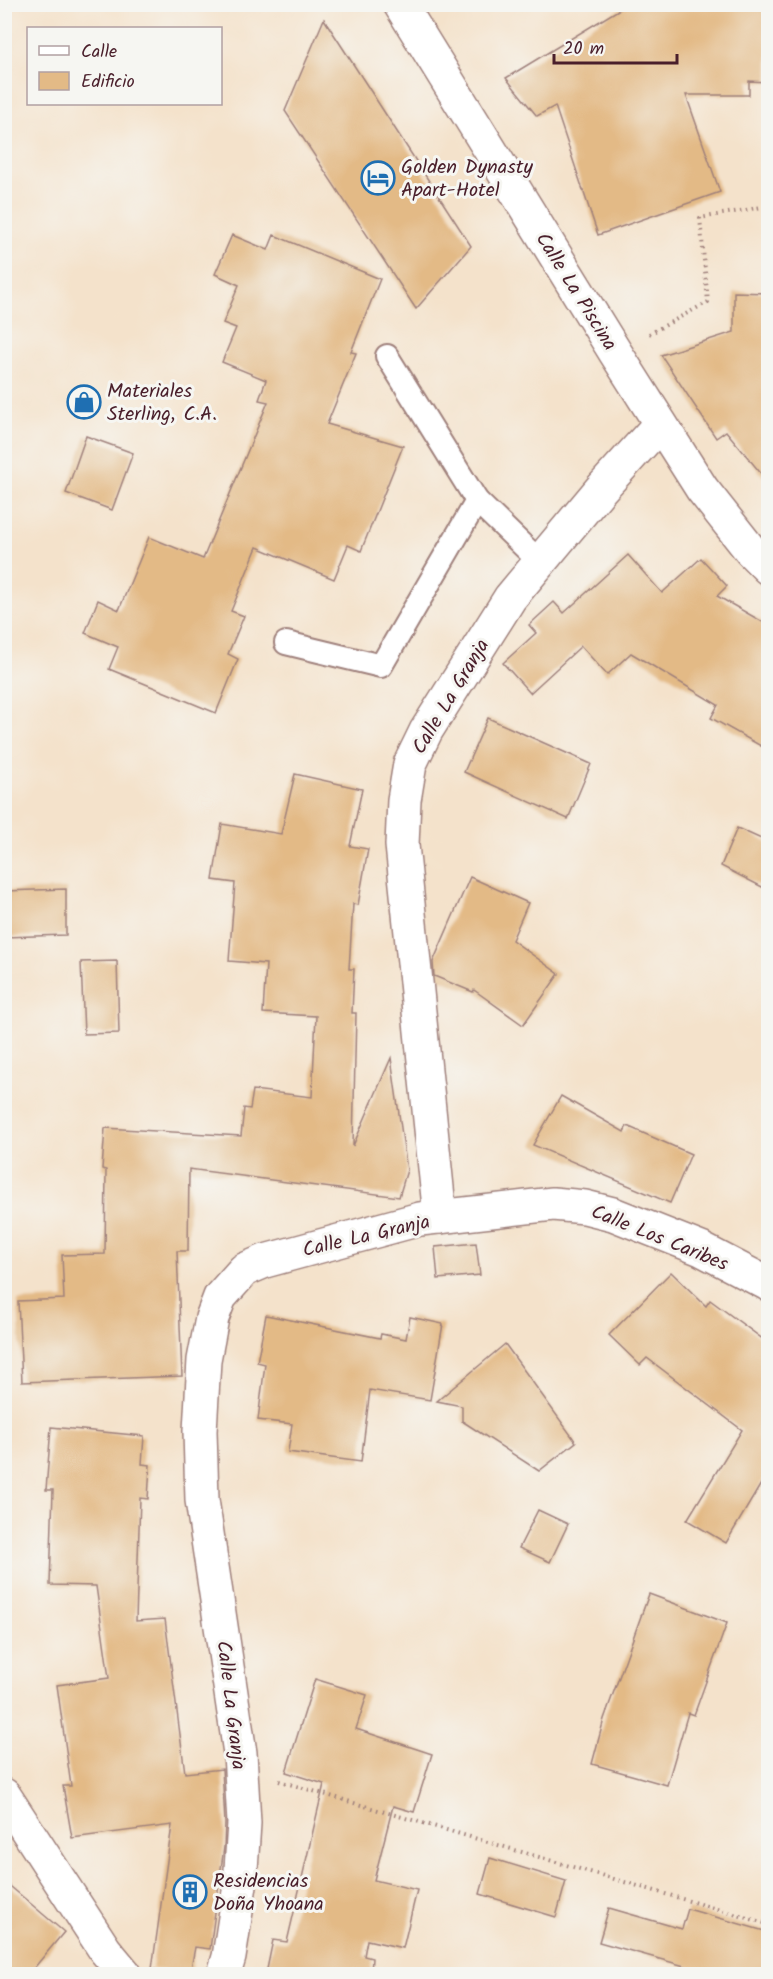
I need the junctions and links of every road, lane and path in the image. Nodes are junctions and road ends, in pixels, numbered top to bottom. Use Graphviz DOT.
graph roads {
  1 [pos="400,4"];
  2 [pos="768,206"];
  3 [pos="615,352"];
  4 [pos="387,356"];
  5 [pos="660,424"];
  6 [pos="477,501"];
  7 [pos="540,562"];
  8 [pos="768,568"];
  9 [pos="286,643"];
  10 [pos="440,1217"];
  11 [pos="768,1284"];
  12 [pos="241,1770"];
  13 [pos="4,1795"];
  14 [pos="768,1924"];
  15 [pos="125,1974"];
  16 [pos="224,1974"];
  1 -- 3 [label="street, Calle La Piscina"];
  2 -- 3 [label="path"];
  3 -- 5 [label="street, Calle La Piscina"];
  4 -- 6 [label="lane"];
  5 -- 7 [label="street, Calle La Granja"];
  5 -- 8 [label="street, Calle La Piscina"];
  6 -- 7 [label="lane"];
  6 -- 9 [label="lane"];
  7 -- 10 [label="street, Calle La Granja"];
  10 -- 11 [label="street, Calle Los Caribes"];
  10 -- 12 [label="street, Calle La Granja"];
  12 -- 14 [label="path"];
  12 -- 16 [label="street, Calle La Granja"];
  13 -- 15 [label="street"];
}
